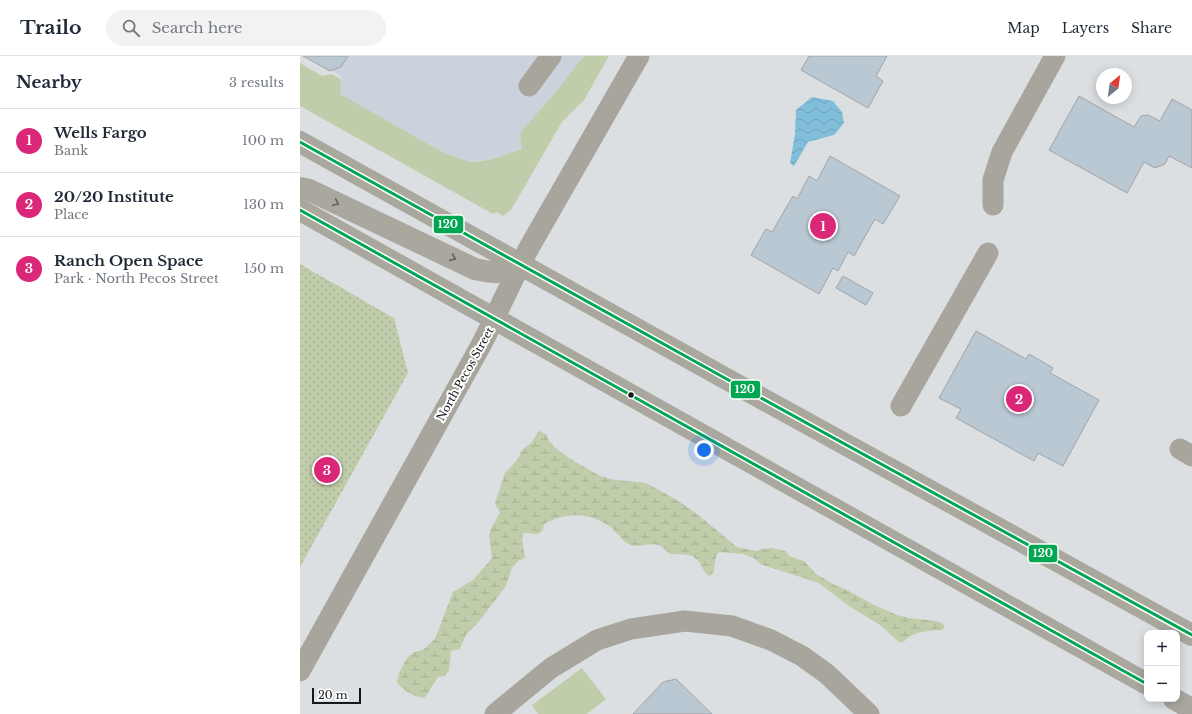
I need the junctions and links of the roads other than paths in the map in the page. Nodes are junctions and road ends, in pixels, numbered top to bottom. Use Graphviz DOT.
graph roads {
  1 [pos="551,56"];
  2 [pos="639,56"];
  3 [pos="1055,56"];
  4 [pos="528,86"];
  5 [pos="300,142"];
  6 [pos="300,188"];
  7 [pos="993,205"];
  8 [pos="300,210"];
  9 [pos="988,253"];
  10 [pos="520,264"];
  11 [pos="494,320"];
  12 [pos="901,406"];
  13 [pos="1192,636"];
  14 [pos="300,670"];
  15 [pos="1144,682"];
  16 [pos="1179,702"];
  17 [pos="1192,709"];
  18 [pos="495,714"];
  19 [pos="868,714"];
  1 -- 4 [label="street"];
  2 -- 10 [label="street, North Pecos Street"];
  3 -- 7 [label="street"];
  5 -- 10 [label="main road"];
  6 -- 10 [label="main road, one-way"];
  8 -- 11 [label="main road"];
  9 -- 12 [label="street"];
  10 -- 11 [label="street, North Pecos Street"];
  10 -- 13 [label="main road"];
  11 -- 14 [label="street, North Pecos Street"];
  11 -- 15 [label="main road"];
  16 -- 17 [label="main road"];
  18 -- 19 [label="street"];
}
